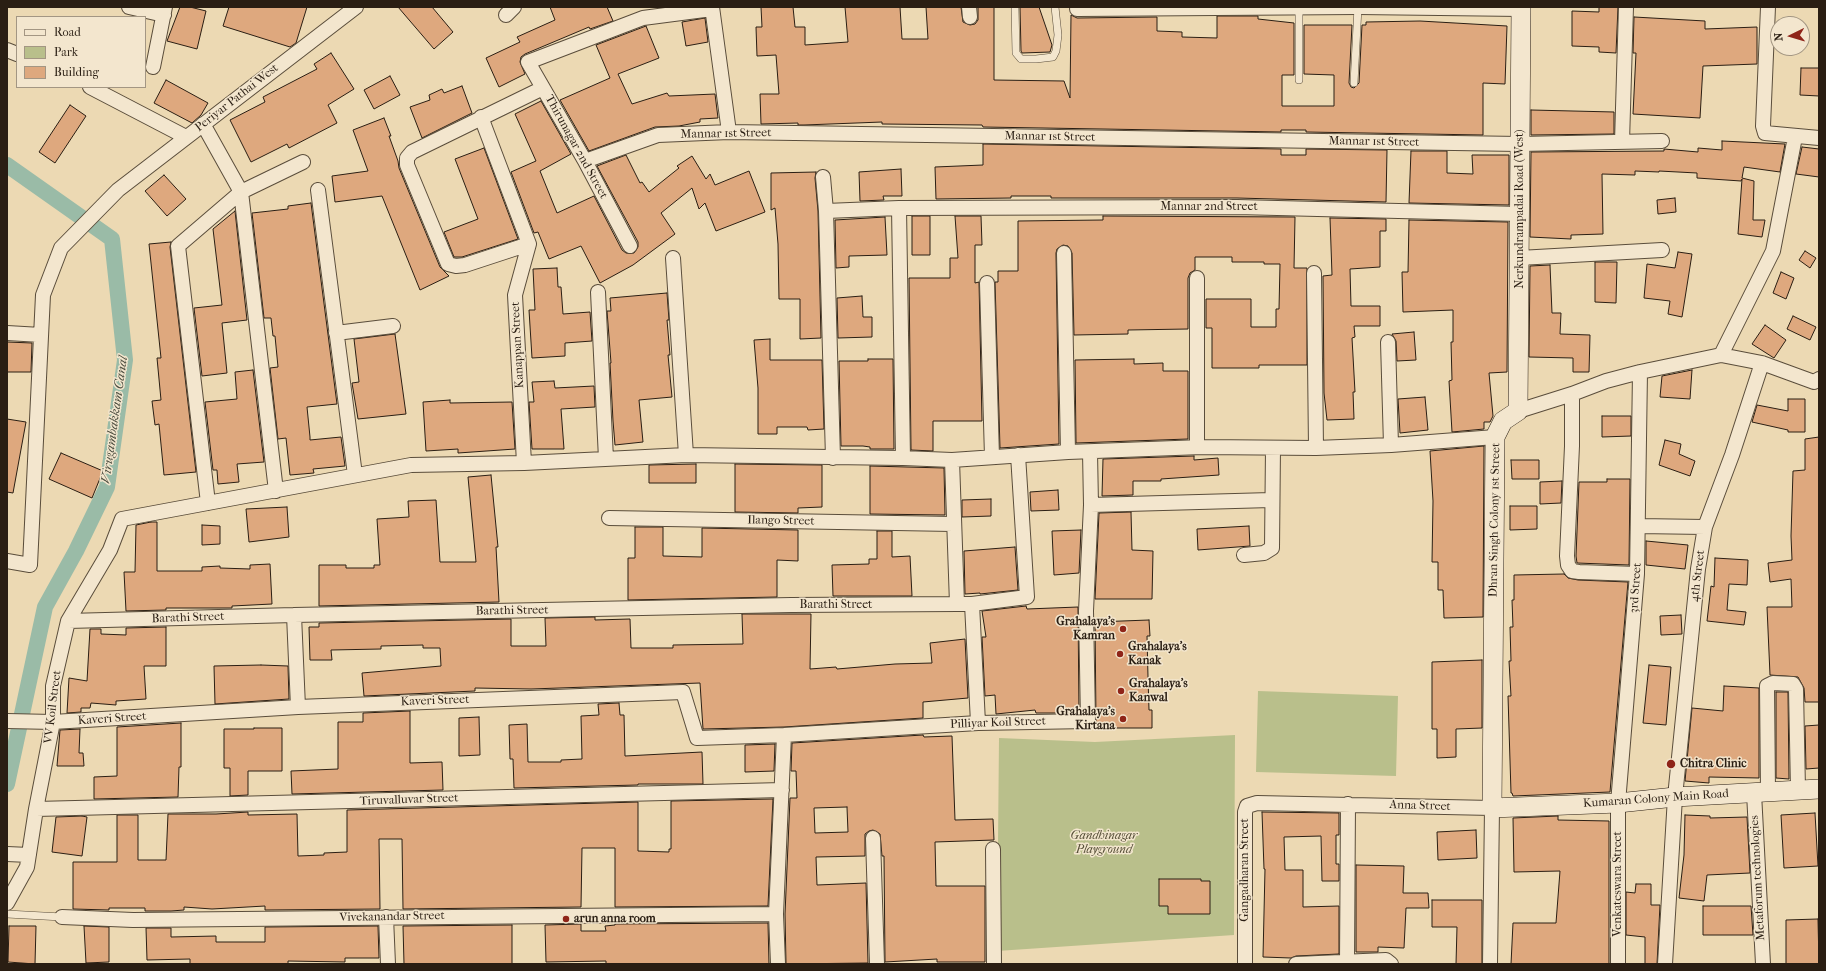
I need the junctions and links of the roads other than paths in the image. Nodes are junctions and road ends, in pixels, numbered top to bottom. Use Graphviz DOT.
graph roads {
  1 [pos="129,7"];
  2 [pos="356,7"];
  3 [pos="1015,7"];
  4 [pos="1055,7"];
  5 [pos="1358,7"];
  6 [pos="1408,7"];
  7 [pos="1626,7"];
  8 [pos="1768,7"];
  9 [pos="712,8"];
  10 [pos="1160,8"];
  11 [pos="1299,8"];
  12 [pos="1521,8"];
  13 [pos="1077,9"];
  14 [pos="165,11"];
  15 [pos="637,13"];
  16 [pos="153,67"];
  17 [pos="1299,80"];
  18 [pos="1354,83"];
  19 [pos="92,88"];
  20 [pos="542,88"];
  21 [pos="481,117"];
  22 [pos="203,124"];
  23 [pos="729,132"];
  24 [pos="1795,136"];
  25 [pos="186,137"];
  26 [pos="1819,138"];
  27 [pos="1662,141"];
  28 [pos="1622,142"];
  29 [pos="1520,144"];
  30 [pos="585,161"];
  31 [pos="304,162"];
  32 [pos="823,177"];
  33 [pos="318,190"];
  34 [pos="241,192"];
  35 [pos="899,208"];
  36 [pos="826,211"];
  37 [pos="1520,214"];
  38 [pos="529,244"];
  39 [pos="630,246"];
  40 [pos="1662,250"];
  41 [pos="1064,254"];
  42 [pos="673,258"];
  43 [pos="1519,258"];
  44 [pos="1314,273"];
  45 [pos="1197,278"];
  46 [pos="988,283"];
  47 [pos="598,292"];
  48 [pos="393,326"];
  49 [pos="7,333"];
  50 [pos="336,333"];
  51 [pos="41,335"];
  52 [pos="1388,342"];
  53 [pos="1721,354"];
  54 [pos="1762,363"];
  55 [pos="1640,372"];
  56 [pos="1819,379"];
  57 [pos="1572,394"];
  58 [pos="1518,411"];
  59 [pos="1495,437"];
  60 [pos="1391,445"];
  61 [pos="1197,447"];
  62 [pos="1273,448"];
  63 [pos="1316,448"];
  64 [pos="1068,452"];
  65 [pos="1090,452"];
  66 [pos="686,455"];
  67 [pos="1018,455"];
  68 [pos="992,457"];
  69 [pos="833,458"];
  70 [pos="903,458"];
  71 [pos="606,459"];
  72 [pos="952,460"];
  73 [pos="524,463"];
  74 [pos="355,475"];
  75 [pos="276,491"];
  76 [pos="1271,500"];
  77 [pos="208,503"];
  78 [pos="1091,505"];
  79 [pos="609,518"];
  80 [pos="953,524"];
  81 [pos="1638,526"];
  82 [pos="1705,527"];
  83 [pos="1244,554"];
  84 [pos="7,561"];
  85 [pos="1637,574"];
  86 [pos="957,604"];
  87 [pos="972,604"];
  88 [pos="294,615"];
  89 [pos="68,621"];
  90 [pos="298,706"];
  91 [pos="7,721"];
  92 [pos="51,722"];
  93 [pos="978,723"];
  94 [pos="784,735"];
  95 [pos="1819,789"];
  96 [pos="782,790"];
  97 [pos="1798,790"];
  98 [pos="1761,792"];
  99 [pos="1675,797"];
  100 [pos="1618,803"];
  101 [pos="1348,804"];
  102 [pos="1492,808"];
  103 [pos="36,809"];
  104 [pos="873,838"];
  105 [pos="993,849"];
  106 [pos="7,854"];
  107 [pos="26,855"];
  108 [pos="7,903"];
  109 [pos="7,914"];
  110 [pos="776,914"];
  111 [pos="62,917"];
  112 [pos="386,918"];
  113 [pos="1347,962"];
  114 [pos="388,964"];
  115 [pos="778,964"];
  116 [pos="877,964"];
  117 [pos="994,964"];
  118 [pos="1245,964"];
  119 [pos="1296,964"];
  120 [pos="1391,964"];
  121 [pos="1490,964"];
  122 [pos="1618,964"];
  123 [pos="1665,964"];
  124 [pos="1763,964"];
  1 -- 14 [label="street"];
  2 -- 22 [label="street, Periyar Pathai West"];
  3 -- 4 [label="lane"];
  5 -- 6 [label="street"];
  5 -- 11 [label="street"];
  5 -- 18 [label="lane"];
  6 -- 12 [label="street"];
  7 -- 28 [label="street"];
  8 -- 24 [label="street"];
  9 -- 15 [label="street"];
  9 -- 23 [label="street"];
  10 -- 11 [label="street"];
  10 -- 13 [label="street"];
  11 -- 17 [label="lane"];
  12 -- 29 [label="street, Nerkundrampadai Road (West)"];
  14 -- 16 [label="street"];
  15 -- 20 [label="street"];
  19 -- 25 [label="street"];
  20 -- 21 [label="street, Thirunagar 2nd Street"];
  20 -- 30 [label="street, Thirunagar 2nd Street"];
  21 -- 38 [label="street"];
  21 -- 38 [label="street, Thirunagar 2nd Street"];
  22 -- 25 [label="street, Periyar Pathai West"];
  22 -- 34 [label="street"];
  23 -- 29 [label="street, Mannar 1st Street"];
  23 -- 30 [label="street, Mannar 1st Street"];
  24 -- 26 [label="street"];
  24 -- 53 [label="street"];
  25 -- 51 [label="street, Periyar Pathai West"];
  27 -- 28 [label="street, Mannar 1st Street"];
  28 -- 29 [label="street, Mannar 1st Street"];
  29 -- 37 [label="street, Nerkundrampadai Road (West)"];
  30 -- 39 [label="street, Thirunagar 2nd Street"];
  31 -- 34 [label="street"];
  32 -- 36 [label="street"];
  33 -- 50 [label="street"];
  34 -- 75 [label="street"];
  34 -- 77 [label="street"];
  35 -- 36 [label="street, Mannar 2nd Street"];
  35 -- 37 [label="street, Mannar 2nd Street"];
  35 -- 70 [label="street"];
  36 -- 69 [label="street"];
  37 -- 43 [label="street, Nerkundrampadai Road (West)"];
  38 -- 73 [label="street, Kanappan Street"];
  40 -- 43 [label="street"];
  41 -- 64 [label="street"];
  42 -- 66 [label="street"];
  43 -- 58 [label="street, Nerkundrampadai Road (West)"];
  44 -- 63 [label="street"];
  45 -- 61 [label="street"];
  46 -- 68 [label="street"];
  47 -- 71 [label="street"];
  48 -- 50 [label="street"];
  49 -- 51 [label="street"];
  50 -- 74 [label="street"];
  51 -- 84 [label="street, Periyar Pathai West"];
  52 -- 60 [label="street"];
  53 -- 54 [label="street, Dhran Singh Colony 1st Street"];
  53 -- 55 [label="street, Dhran Singh Colony 1st Street"];
  54 -- 56 [label="street, Dhran Singh Colony 1st Street"];
  54 -- 82 [label="street, 4th Street"];
  55 -- 57 [label="street, Dhran Singh Colony 1st Street"];
  55 -- 81 [label="street, 3rd Street"];
  57 -- 58 [label="street, Dhran Singh Colony 1st Street"];
  57 -- 85 [label="street"];
  58 -- 59 [label="street, Dhran Singh Colony 1st Street"];
  59 -- 60 [label="street"];
  59 -- 102 [label="street, Dhran Singh Colony 1st Street"];
  60 -- 63 [label="street"];
  61 -- 62 [label="street"];
  61 -- 65 [label="street"];
  62 -- 63 [label="street"];
  62 -- 76 [label="street"];
  64 -- 65 [label="street"];
  64 -- 67 [label="street"];
  65 -- 78 [label="street, Pilliyar Koil Street"];
  66 -- 69 [label="street"];
  66 -- 71 [label="street"];
  67 -- 68 [label="street"];
  67 -- 87 [label="street, Barathi Street"];
  68 -- 72 [label="street"];
  69 -- 70 [label="street"];
  70 -- 72 [label="street"];
  71 -- 73 [label="street"];
  72 -- 80 [label="street"];
  73 -- 74 [label="street"];
  74 -- 75 [label="street"];
  75 -- 77 [label="street"];
  76 -- 78 [label="street"];
  76 -- 83 [label="street"];
  77 -- 89 [label="street, VV Koil Street"];
  78 -- 93 [label="street, Pilliyar Koil Street"];
  79 -- 80 [label="street, Ilango Street"];
  80 -- 86 [label="street"];
  81 -- 82 [label="street"];
  81 -- 85 [label="street, 3rd Street"];
  82 -- 99 [label="street, 4th Street"];
  85 -- 100 [label="street, 3rd Street"];
  86 -- 87 [label="street, Barathi Street"];
  86 -- 88 [label="street, Barathi Street"];
  87 -- 93 [label="street"];
  88 -- 89 [label="street, Barathi Street"];
  88 -- 90 [label="street"];
  89 -- 92 [label="street, VV Koil Street"];
  90 -- 92 [label="street, Kaveri Street"];
  90 -- 94 [label="street, Kaveri Street"];
  91 -- 92 [label="street, Kaveri Street"];
  92 -- 103 [label="street, VV Koil Street"];
  93 -- 94 [label="street, Pilliyar Koil Street"];
  94 -- 96 [label="street"];
  95 -- 97 [label="street, Kumaran Colony Main Road"];
  96 -- 103 [label="street, Tiruvalluvar Street"];
  96 -- 110 [label="street"];
  97 -- 98 [label="street, Kumaran Colony Main Road"];
  97 -- 98 [label="street, Metaforum technologies"];
  98 -- 99 [label="street, Kumaran Colony Main Road"];
  98 -- 124 [label="street, Metaforum technologies"];
  99 -- 100 [label="street, Kumaran Colony Main Road"];
  99 -- 123 [label="street, 4th Street"];
  100 -- 102 [label="street, Kumaran Colony Main Road"];
  100 -- 122 [label="street, Venkateswara Street"];
  101 -- 102 [label="street, Anna Street"];
  101 -- 113 [label="street"];
  101 -- 118 [label="street, Gangadharan Street"];
  102 -- 121 [label="street"];
  103 -- 107 [label="street, VV Koil Street"];
  104 -- 116 [label="street"];
  105 -- 117 [label="street"];
  106 -- 107 [label="street"];
  107 -- 108 [label="street, VV Koil Street"];
  109 -- 111 [label="lane, Vivekanandar Street"];
  110 -- 112 [label="street, Vivekanandar Street"];
  110 -- 115 [label="street"];
  111 -- 112 [label="street, Vivekanandar Street"];
  112 -- 114 [label="street"];
  113 -- 119 [label="street"];
  113 -- 120 [label="street"];
}
